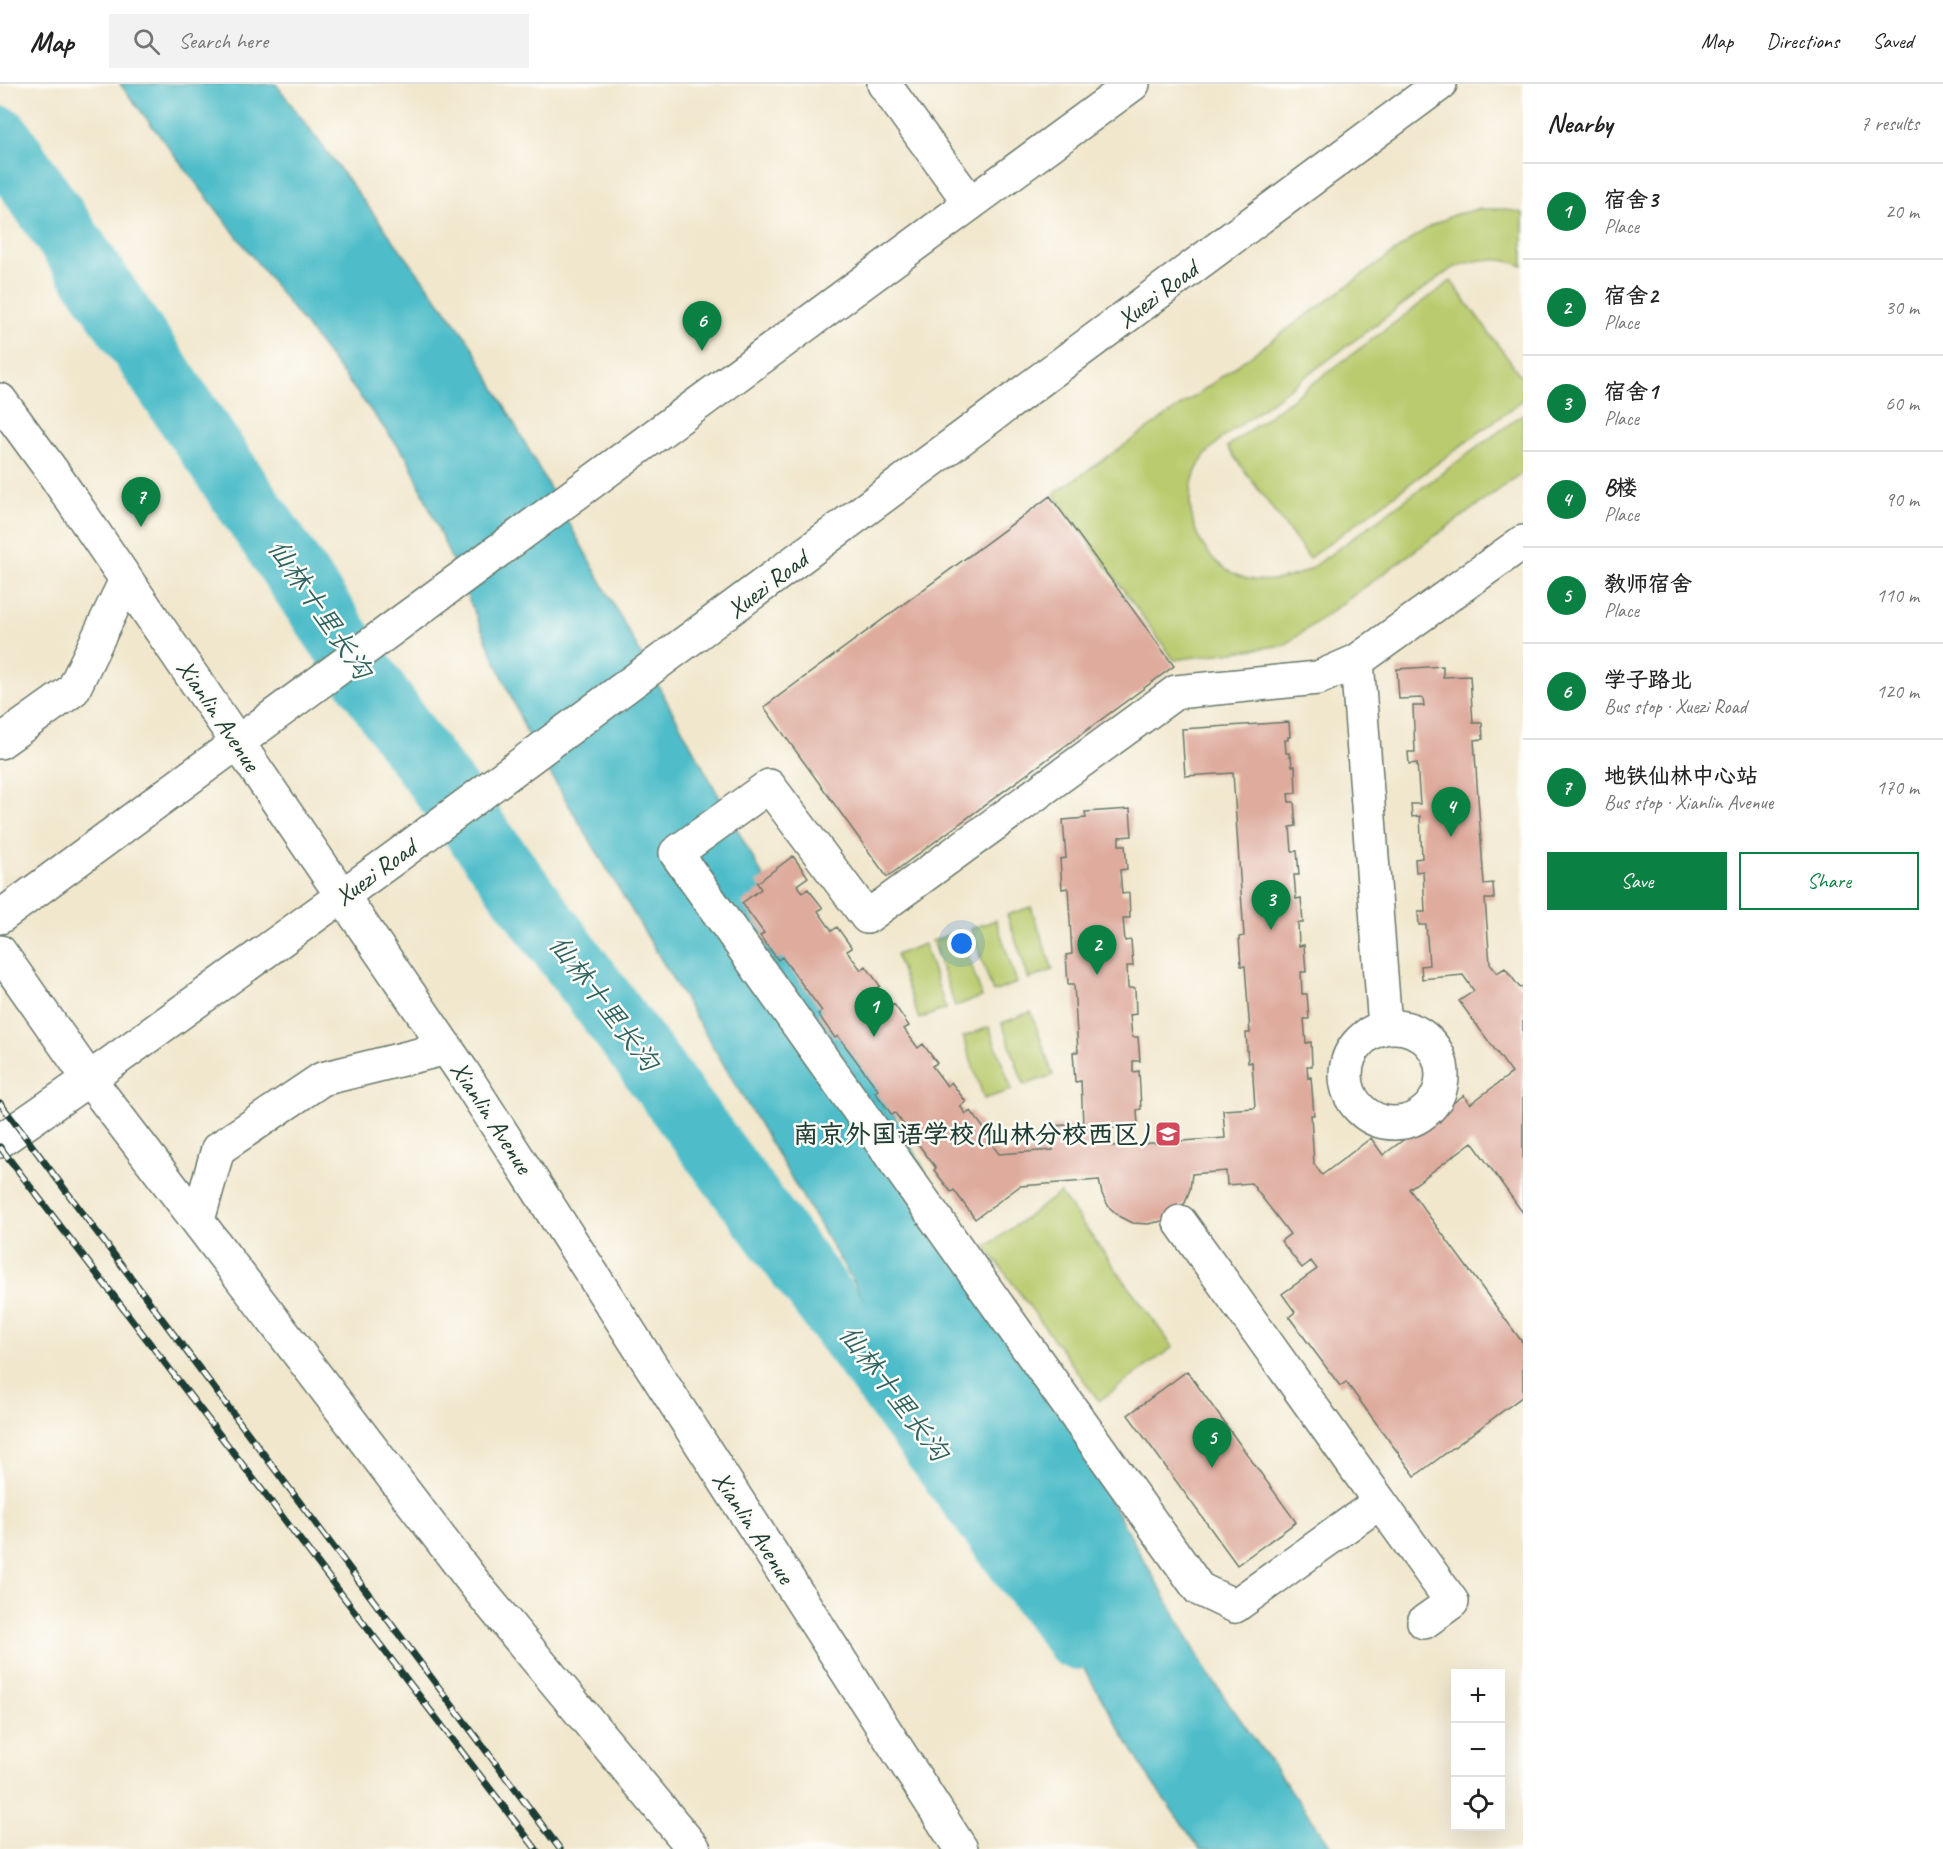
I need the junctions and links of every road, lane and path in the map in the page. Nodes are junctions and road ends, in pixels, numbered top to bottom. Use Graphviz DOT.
graph roads {
  1 [pos="884,84"];
  2 [pos="1133,84"];
  3 [pos="1440,84"];
  4 [pos="970,203"];
  5 [pos="0,400"];
  6 [pos="1523,542"];
  7 [pos="126,580"];
  8 [pos="1357,661"];
  9 [pos="0,742"];
  10 [pos="238,742"];
  11 [pos="343,896"];
  12 [pos="0,917"];
  13 [pos="0,952"];
  14 [pos="1385,1027"];
  15 [pos="447,1048"];
  16 [pos="89,1079"];
  17 [pos="0,1141"];
  18 [pos="198,1220"];
  19 [pos="1180,1222"];
  20 [pos="1380,1502"];
  21 [pos="1424,1622"];
  22 [pos="694,1849"];
  23 [pos="962,1849"];
  1 -- 4 [label="main road"];
  2 -- 4 [label="main road"];
  3 -- 11 [label="main road, Xuezi Road"];
  4 -- 10 [label="main road"];
  5 -- 7 [label="main road, Xianlin Avenue"];
  6 -- 8 [label="main road"];
  7 -- 9 [label="main road"];
  7 -- 10 [label="main road, Xianlin Avenue"];
  8 -- 14 [label="main road"];
  8 -- 20 [label="main road"];
  10 -- 11 [label="main road, Xianlin Avenue"];
  10 -- 12 [label="main road"];
  11 -- 15 [label="main road, Xianlin Avenue"];
  11 -- 16 [label="main road, Xuezi Road"];
  13 -- 16 [label="main road"];
  15 -- 18 [label="main road"];
  15 -- 23 [label="main road, Xianlin Avenue"];
  16 -- 17 [label="main road, Xuezi Road"];
  16 -- 18 [label="main road"];
  18 -- 22 [label="main road"];
  19 -- 20 [label="main road"];
  20 -- 21 [label="main road"];
}
